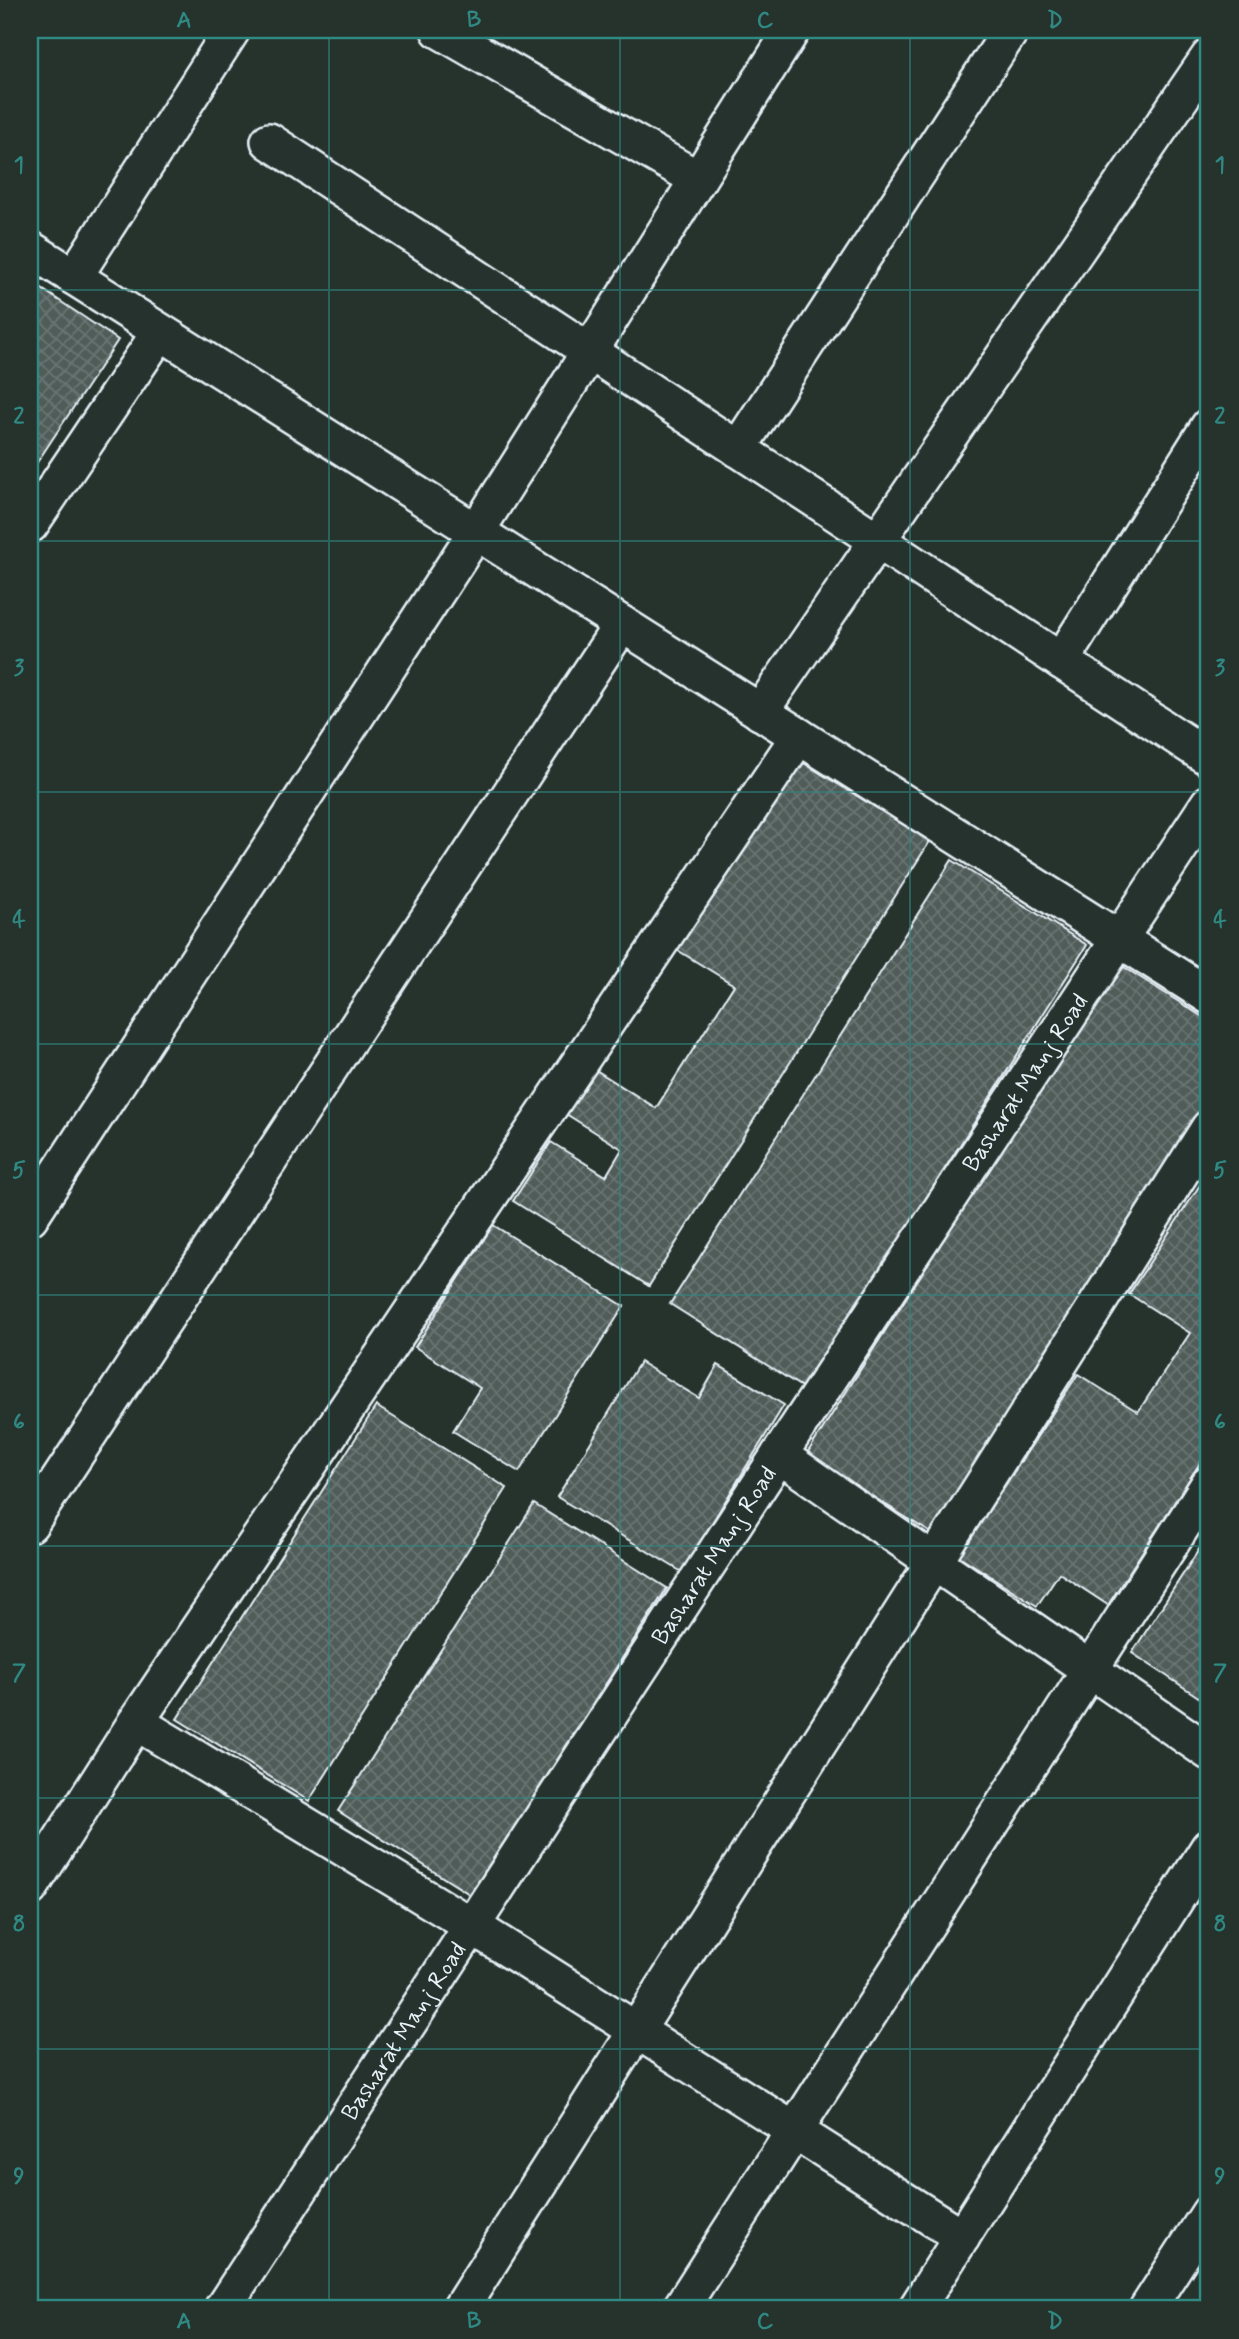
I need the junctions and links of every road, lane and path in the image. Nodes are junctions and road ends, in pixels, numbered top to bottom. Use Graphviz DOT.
graph roads {
  1 [pos="232,30"];
  2 [pos="439,30"];
  3 [pos="792,30"];
  4 [pos="1011,30"];
  5 [pos="1205,73"];
  6 [pos="269,141"];
  7 [pos="698,179"];
  8 [pos="30,249"];
  9 [pos="74,277"];
  10 [pos="160,332"];
  11 [pos="590,351"];
  12 [pos="1209,426"];
  13 [pos="738,449"];
  14 [pos="30,525"];
  15 [pos="476,532"];
  16 [pos="878,541"];
  17 [pos="622,624"];
  18 [pos="1061,660"];
  19 [pos="761,712"];
  20 [pos="799,736"];
  21 [pos="1209,758"];
  22 [pos="1209,803"];
  23 [pos="1119,939"];
  24 [pos="1209,996"];
  25 [pos="1209,1128"];
  26 [pos="30,1217"];
  27 [pos="779,1455"];
  28 [pos="1209,1485"];
  29 [pos="30,1524"];
  30 [pos="934,1562"];
  31 [pos="1090,1670"];
  32 [pos="136,1722"];
  33 [pos="1209,1752"];
  34 [pos="1209,1847"];
  35 [pos="30,1888"];
  36 [pos="472,1926"];
  37 [pos="636,2032"];
  38 [pos="793,2130"];
  39 [pos="1209,2213"];
  40 [pos="962,2237"];
  41 [pos="222,2309"];
  42 [pos="460,2309"];
  43 [pos="680,2309"];
  44 [pos="916,2309"];
  45 [pos="1147,2309"];
  1 -- 9 [label="street"];
  2 -- 7 [label="street"];
  3 -- 7 [label="street"];
  4 -- 13 [label="street"];
  5 -- 16 [label="street"];
  6 -- 11 [label="street"];
  7 -- 11 [label="street"];
  8 -- 9 [label="street"];
  9 -- 10 [label="street"];
  10 -- 14 [label="street"];
  10 -- 15 [label="street"];
  11 -- 13 [label="street"];
  11 -- 15 [label="street"];
  12 -- 18 [label="street"];
  13 -- 16 [label="street"];
  15 -- 17 [label="street"];
  15 -- 26 [label="street"];
  16 -- 18 [label="street"];
  16 -- 19 [label="street"];
  17 -- 19 [label="street"];
  17 -- 29 [label="street"];
  18 -- 21 [label="street"];
  19 -- 20 [label="street"];
  20 -- 23 [label="street"];
  20 -- 32 [label="street"];
  22 -- 23 [label="street, Basharat Manj Road"];
  23 -- 24 [label="street"];
  23 -- 27 [label="street, Basharat Manj Road"];
  25 -- 30 [label="street"];
  27 -- 30 [label="street"];
  27 -- 36 [label="street, Basharat Manj Road"];
  28 -- 31 [label="street"];
  30 -- 31 [label="street"];
  30 -- 37 [label="street"];
  31 -- 33 [label="street"];
  31 -- 38 [label="street"];
  32 -- 35 [label="street"];
  32 -- 36 [label="street"];
  34 -- 40 [label="street"];
  36 -- 37 [label="street"];
  36 -- 41 [label="street, Basharat Manj Road"];
  37 -- 38 [label="street"];
  37 -- 42 [label="street"];
  38 -- 40 [label="street"];
  38 -- 43 [label="street"];
  39 -- 45 [label="street"];
  40 -- 44 [label="street"];
}
